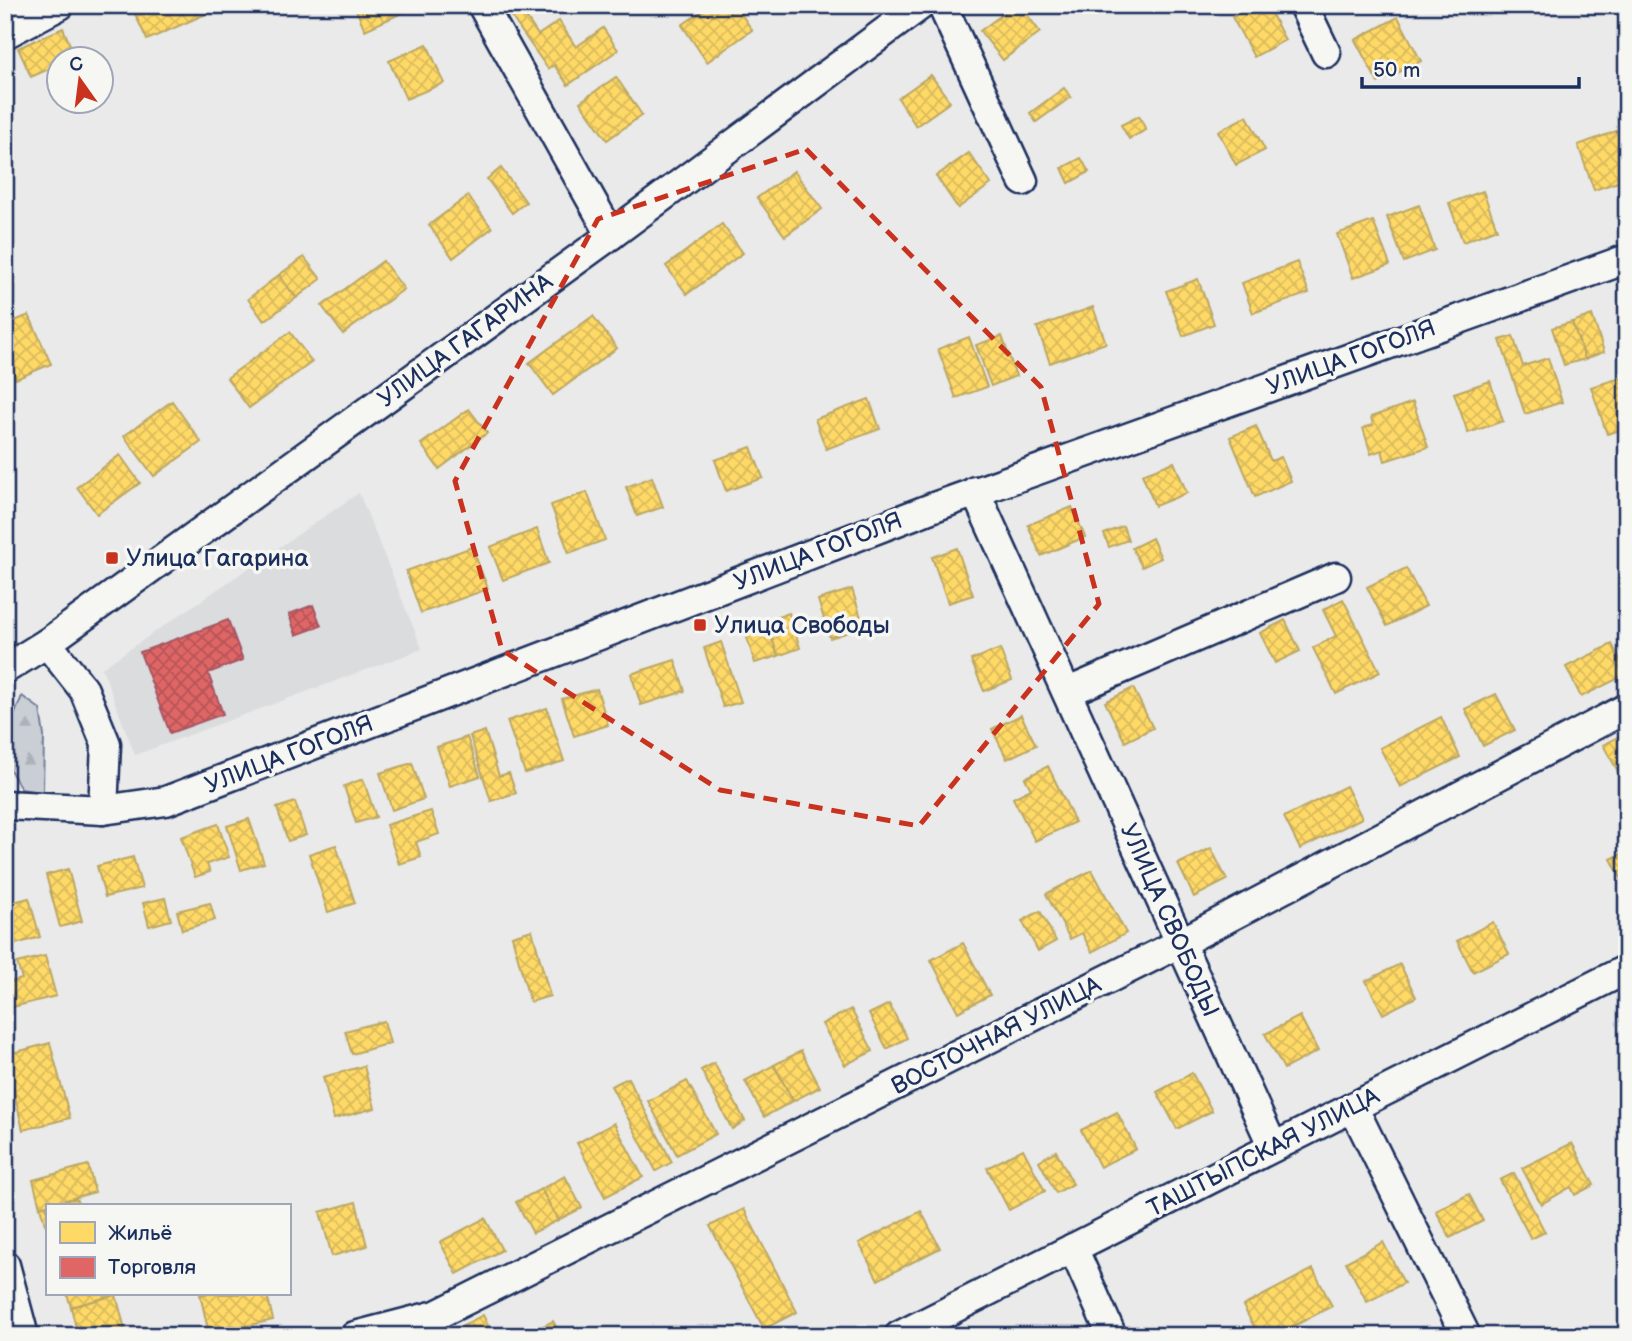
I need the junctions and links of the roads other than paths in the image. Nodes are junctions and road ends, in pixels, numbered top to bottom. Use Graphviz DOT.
graph roads {
  1 [pos="60,5"];
  2 [pos="482,5"];
  3 [pos="921,5"];
  4 [pos="942,5"];
  5 [pos="1303,5"];
  6 [pos="5,34"];
  7 [pos="1326,53"];
  8 [pos="1023,181"];
  9 [pos="611,235"];
  10 [pos="1627,259"];
  11 [pos="975,491"];
  12 [pos="1336,577"];
  13 [pos="47,643"];
  14 [pos="5,669"];
  15 [pos="1068,692"];
  16 [pos="1627,708"];
  17 [pos="5,806"];
  18 [pos="103,810"];
  19 [pos="1180,943"];
  20 [pos="1627,969"];
  21 [pos="1353,1107"];
  22 [pos="1273,1147"];
  23 [pos="1073,1248"];
  24 [pos="5,1265"];
  25 [pos="24,1336"];
  26 [pos="355,1336"];
  27 [pos="899,1336"];
  28 [pos="1112,1336"];
  29 [pos="1466,1336"];
  1 -- 6 [label="street"];
  2 -- 9 [label="street"];
  3 -- 9 [label="street, УЛИЦА ГАГАРИНА"];
  4 -- 8 [label="street"];
  5 -- 7 [label="street"];
  9 -- 13 [label="street, УЛИЦА ГАГАРИНА"];
  10 -- 11 [label="street, УЛИЦА ГОГОЛЯ"];
  11 -- 15 [label="street, УЛИЦА СВОБОДЫ"];
  11 -- 18 [label="street, УЛИЦА ГОГОЛЯ"];
  12 -- 15 [label="street"];
  13 -- 14 [label="street, УЛИЦА ГАГАРИНА"];
  13 -- 18 [label="street"];
  15 -- 19 [label="street, УЛИЦА СВОБОДЫ"];
  16 -- 19 [label="street, ВОСТОЧНАЯ УЛИЦА"];
  17 -- 18 [label="street, УЛИЦА ГОГОЛЯ"];
  19 -- 22 [label="street, УЛИЦА СВОБОДЫ"];
  19 -- 26 [label="street, ВОСТОЧНАЯ УЛИЦА"];
  20 -- 21 [label="street, ТАШТЫПСКАЯ УЛИЦА"];
  21 -- 22 [label="street, ТАШТЫПСКАЯ УЛИЦА"];
  21 -- 29 [label="street"];
  22 -- 23 [label="street, ТАШТЫПСКАЯ УЛИЦА"];
  23 -- 27 [label="street, ТАШТЫПСКАЯ УЛИЦА"];
  23 -- 28 [label="street"];
  24 -- 25 [label="street"];
}
